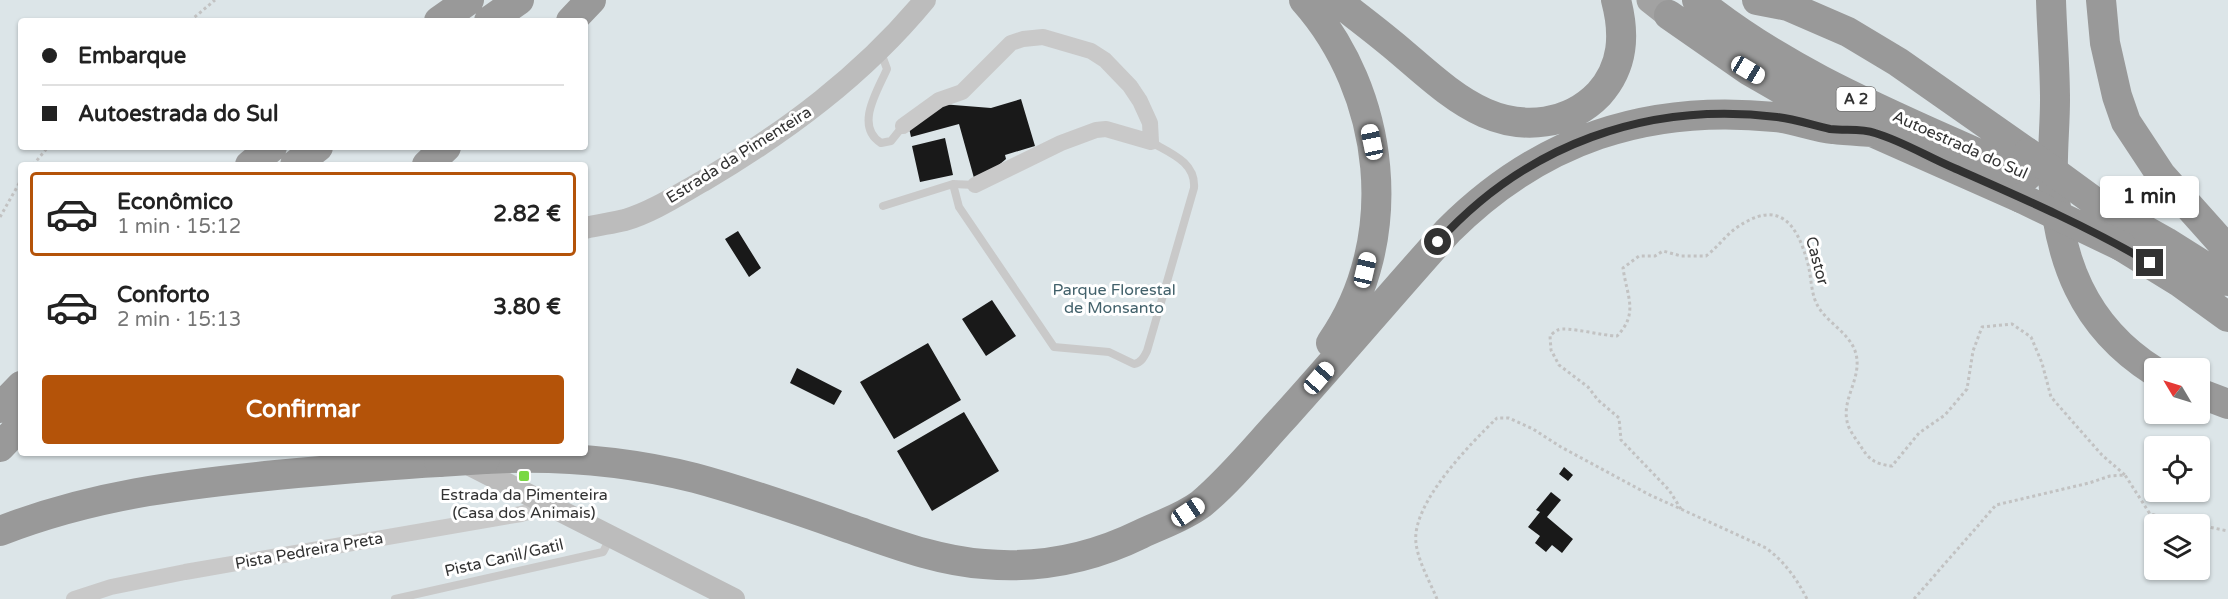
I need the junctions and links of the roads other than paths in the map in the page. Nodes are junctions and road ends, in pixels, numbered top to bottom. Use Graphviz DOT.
graph roads {
  1 [pos="469,0"];
  2 [pos="519,0"];
  3 [pos="591,0"];
  4 [pos="925,0"];
  5 [pos="1304,0"];
  6 [pos="1336,0"];
  7 [pos="1356,0"];
  8 [pos="1616,0"];
  9 [pos="1696,0"];
  10 [pos="1756,0"];
  11 [pos="2102,0"];
  12 [pos="2051,6"];
  13 [pos="1659,8"];
  14 [pos="443,18"];
  15 [pos="493,18"];
  16 [pos="574,18"];
  17 [pos="1384,37"];
  18 [pos="880,50"];
  19 [pos="903,126"];
  20 [pos="1874,132"];
  21 [pos="1151,142"];
  22 [pos="268,150"];
  23 [pos="314,150"];
  24 [pos="443,150"];
  25 [pos="254,162"];
  26 [pos="299,162"];
  27 [pos="430,162"];
  28 [pos="2026,176"];
  29 [pos="953,184"];
  30 [pos="975,186"];
  31 [pos="883,206"];
  32 [pos="588,227"];
  33 [pos="2228,250"];
  34 [pos="2228,281"];
  35 [pos="2228,317"];
  36 [pos="2144,364"];
  37 [pos="18,389"];
  38 [pos="2210,397"];
  39 [pos="2228,404"];
  40 [pos="0,408"];
  41 [pos="18,428"];
  42 [pos="0,447"];
  43 [pos="443,457"];
  44 [pos="543,502"];
  45 [pos="1151,529"];
  46 [pos="0,531"];
  47 [pos="611,537"];
  48 [pos="74,599"];
  49 [pos="395,599"];
  50 [pos="734,599"];
  1 -- 14 [label="highway"];
  2 -- 15 [label="highway"];
  3 -- 16 [label="highway"];
  4 -- 18 [label="main road, Estrada da Pimenteira"];
  5 -- 45 [label="highway"];
  6 -- 17 [label="highway"];
  7 -- 17 [label="highway"];
  8 -- 17 [label="highway"];
  9 -- 28 [label="highway, Autoestrada do Sul / A 2"];
  10 -- 28 [label="highway"];
  11 -- 33 [label="highway"];
  12 -- 36 [label="highway"];
  13 -- 20 [label="highway, Autoestrada do Sul / A 2"];
  18 -- 19 [label="lane"];
  18 -- 32 [label="main road, Estrada da Pimenteira"];
  19 -- 21 [label="street"];
  20 -- 28 [label="highway, Autoestrada do Sul / A 2"];
  20 -- 45 [label="highway"];
  21 -- 29 [label="lane"];
  21 -- 30 [label="street"];
  22 -- 25 [label="highway"];
  23 -- 26 [label="highway"];
  24 -- 27 [label="highway"];
  28 -- 34 [label="highway, bridge"];
  28 -- 35 [label="highway, Autoestrada do Sul / A 2, bridge"];
  29 -- 30 [label="lane"];
  29 -- 31 [label="lane"];
  37 -- 40 [label="highway"];
  38 -- 39 [label="highway"];
  41 -- 42 [label="highway"];
  43 -- 44 [label="main road"];
  43 -- 45 [label="highway, bridge"];
  43 -- 46 [label="highway"];
  44 -- 47 [label="main road"];
  44 -- 48 [label="street, Pista Pedreira Preta"];
  47 -- 49 [label="lane, Pista Canil/Gatil"];
  47 -- 50 [label="main road"];
}
